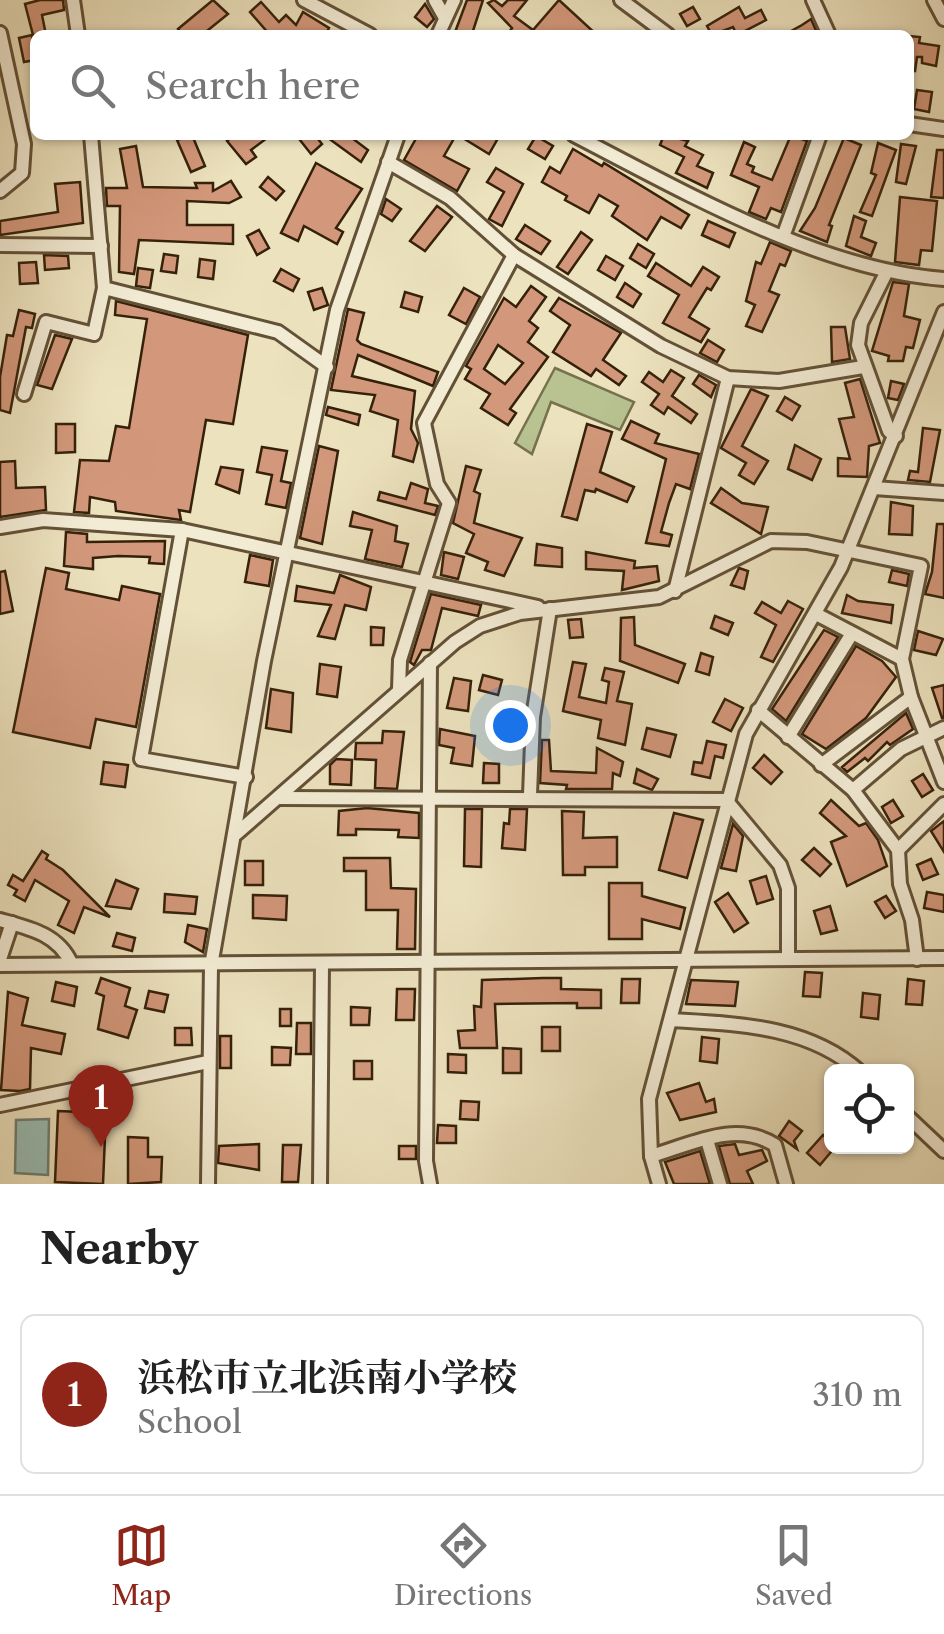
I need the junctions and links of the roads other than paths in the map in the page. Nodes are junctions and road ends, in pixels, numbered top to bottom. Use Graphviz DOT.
graph roads {
  1 [pos="73,0"];
  2 [pos="304,0"];
  3 [pos="435,0"];
  4 [pos="454,0"];
  5 [pos="622,0"];
  6 [pos="934,0"];
  7 [pos="818,1"];
  8 [pos="445,18"];
  9 [pos="944,20"];
  10 [pos="77,30"];
  11 [pos="361,30"];
  12 [pos="440,30"];
  13 [pos="661,30"];
  14 [pos="827,30"];
  15 [pos="0,32"];
  16 [pos="914,125"];
  17 [pos="944,129"];
  18 [pos="91,140"];
  19 [pos="396,140"];
  20 [pos="585,140"];
  21 [pos="818,140"];
  22 [pos="388,162"];
  23 [pos="0,191"];
  24 [pos="784,234"];
  25 [pos="0,244"];
  26 [pos="101,246"];
  27 [pos="514,255"];
  28 [pos="888,271"];
  29 [pos="944,279"];
  30 [pos="104,288"];
  31 [pos="944,312"];
  32 [pos="327,366"];
  33 [pos="863,367"];
  34 [pos="728,378"];
  35 [pos="24,394"];
  36 [pos="896,436"];
  37 [pos="874,488"];
  38 [pos="944,493"];
  39 [pos="0,527"];
  40 [pos="182,530"];
  41 [pos="848,552"];
  42 [pos="290,554"];
  43 [pos="426,582"];
  44 [pos="675,590"];
  45 [pos="550,609"];
  46 [pos="816,614"];
  47 [pos="851,635"];
  48 [pos="902,658"];
  49 [pos="430,663"];
  50 [pos="399,690"];
  51 [pos="911,697"];
  52 [pos="758,710"];
  53 [pos="944,728"];
  54 [pos="926,733"];
  55 [pos="788,738"];
  56 [pos="821,765"];
  57 [pos="246,777"];
  58 [pos="944,782"];
  59 [pos="853,790"];
  60 [pos="530,795"];
  61 [pos="432,797"];
  62 [pos="280,798"];
  63 [pos="726,800"];
  64 [pos="944,804"];
  65 [pos="236,834"];
  66 [pos="898,850"];
  67 [pos="6,922"];
  68 [pos="788,958"];
  69 [pos="916,958"];
  70 [pos="944,958"];
  71 [pos="685,961"];
  72 [pos="0,962"];
  73 [pos="71,964"];
  74 [pos="322,965"];
  75 [pos="429,965"];
  76 [pos="211,966"];
  77 [pos="671,1020"];
  78 [pos="208,1062"];
  79 [pos="851,1064"];
  80 [pos="0,1105"];
  81 [pos="914,1123"];
  82 [pos="707,1140"];
  83 [pos="944,1151"];
  84 [pos="651,1156"];
  85 [pos="208,1184"];
  86 [pos="320,1184"];
  87 [pos="430,1184"];
  88 [pos="659,1184"];
  89 [pos="720,1184"];
  90 [pos="786,1184"];
  1 -- 10 [label="street"];
  2 -- 11 [label="street"];
  3 -- 8 [label="street"];
  4 -- 8 [label="street"];
  5 -- 13 [label="street"];
  6 -- 9 [label="street"];
  7 -- 14 [label="street"];
  8 -- 12 [label="street"];
  15 -- 23 [label="street"];
  16 -- 17 [label="street"];
  18 -- 26 [label="street"];
  19 -- 22 [label="street"];
  20 -- 24 [label="street"];
  21 -- 24 [label="street"];
  22 -- 27 [label="street"];
  22 -- 32 [label="street"];
  24 -- 28 [label="street"];
  25 -- 26 [label="street"];
  26 -- 30 [label="street"];
  27 -- 34 [label="street"];
  27 -- 43 [label="street"];
  28 -- 29 [label="street"];
  28 -- 33 [label="street"];
  30 -- 32 [label="street"];
  30 -- 35 [label="street"];
  31 -- 36 [label="street"];
  32 -- 42 [label="street"];
  33 -- 34 [label="street"];
  33 -- 36 [label="street"];
  34 -- 44 [label="street"];
  36 -- 37 [label="street"];
  37 -- 38 [label="street"];
  37 -- 41 [label="street"];
  39 -- 40 [label="street"];
  40 -- 42 [label="street"];
  40 -- 57 [label="street"];
  41 -- 44 [label="street"];
  41 -- 46 [label="street"];
  41 -- 48 [label="street"];
  42 -- 43 [label="street"];
  42 -- 57 [label="street"];
  43 -- 45 [label="street"];
  43 -- 50 [label="street"];
  44 -- 45 [label="street"];
  45 -- 49 [label="street"];
  45 -- 60 [label="street"];
  46 -- 47 [label="street"];
  46 -- 52 [label="street"];
  47 -- 48 [label="street"];
  47 -- 55 [label="street"];
  48 -- 51 [label="street"];
  49 -- 50 [label="street"];
  49 -- 61 [label="street"];
  50 -- 62 [label="street"];
  51 -- 54 [label="street"];
  51 -- 56 [label="street"];
  52 -- 55 [label="street"];
  52 -- 63 [label="street"];
  53 -- 54 [label="street"];
  54 -- 58 [label="street"];
  54 -- 59 [label="street"];
  55 -- 56 [label="street"];
  56 -- 59 [label="street"];
  57 -- 65 [label="street"];
  59 -- 66 [label="street"];
  60 -- 61 [label="street"];
  60 -- 63 [label="street"];
  61 -- 62 [label="street"];
  61 -- 75 [label="street"];
  62 -- 65 [label="street"];
  63 -- 68 [label="street"];
  63 -- 71 [label="street"];
  64 -- 66 [label="street"];
  65 -- 76 [label="street"];
  66 -- 69 [label="street"];
  67 -- 72 [label="street"];
  67 -- 73 [label="street"];
  68 -- 69 [label="street"];
  68 -- 71 [label="street"];
  69 -- 70 [label="street"];
  71 -- 75 [label="street"];
  71 -- 77 [label="street"];
  72 -- 73 [label="street"];
  73 -- 76 [label="street"];
  74 -- 75 [label="street"];
  74 -- 76 [label="street"];
  74 -- 86 [label="street"];
  75 -- 87 [label="street"];
  76 -- 78 [label="street"];
  77 -- 79 [label="street"];
  77 -- 84 [label="street"];
  78 -- 80 [label="street"];
  78 -- 85 [label="street"];
  81 -- 83 [label="street"];
  82 -- 84 [label="street"];
  82 -- 89 [label="street"];
  82 -- 90 [label="street"];
  84 -- 88 [label="street"];
}
